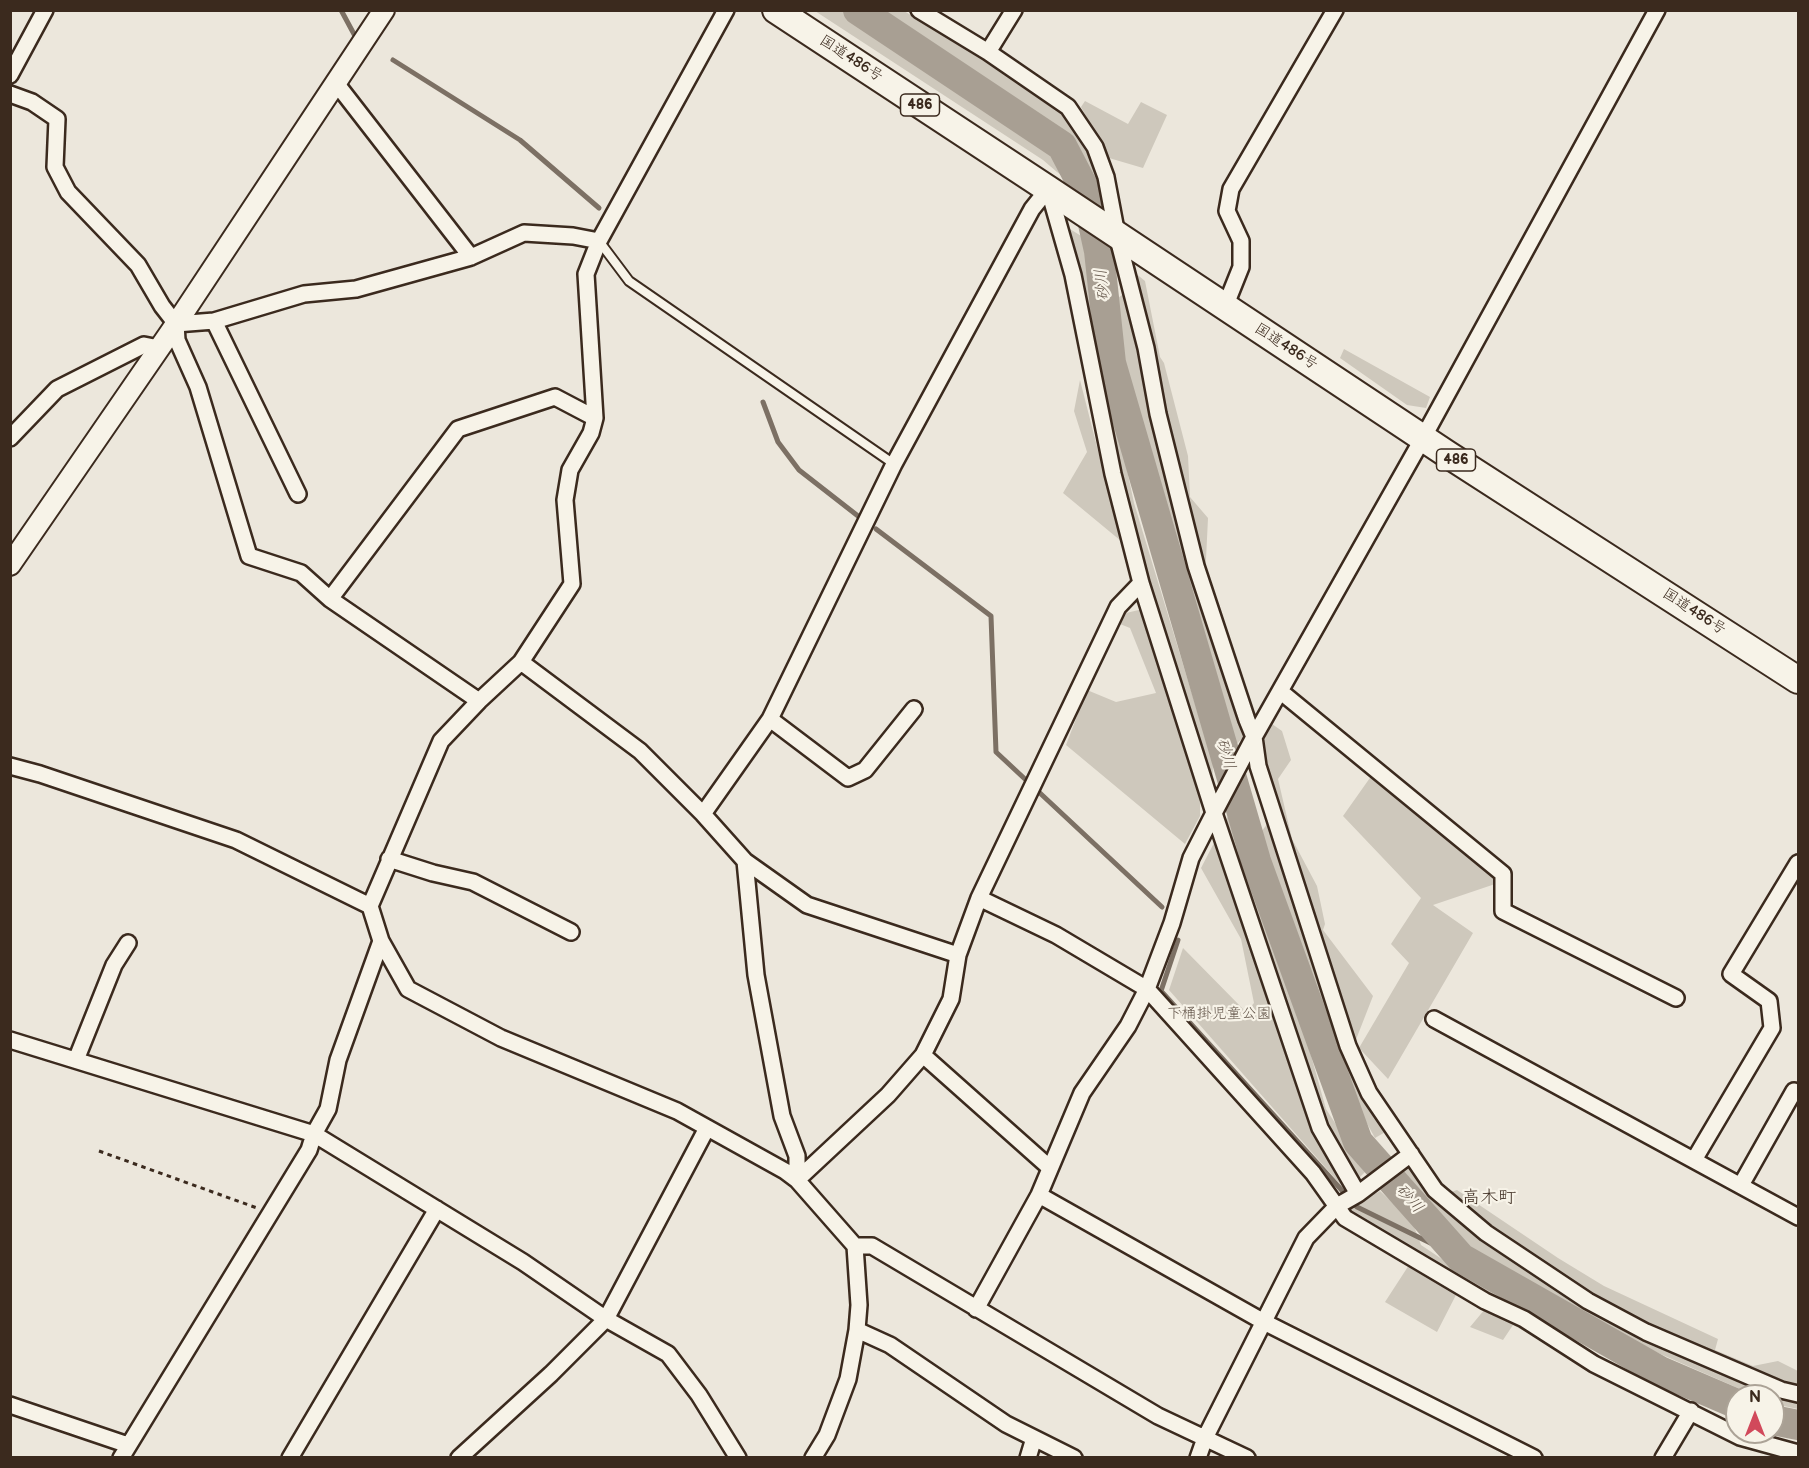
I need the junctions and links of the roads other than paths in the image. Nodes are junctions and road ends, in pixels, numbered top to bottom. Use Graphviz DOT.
graph roads {
  1 [pos="45,10"];
  2 [pos="384,10"];
  3 [pos="726,10"];
  4 [pos="777,10"];
  5 [pos="919,10"];
  6 [pos="1014,10"];
  7 [pos="1335,10"];
  8 [pos="1657,10"];
  9 [pos="988,52"];
  10 [pos="10,75"];
  11 [pos="336,83"];
  12 [pos="10,94"];
  13 [pos="1056,194"];
  14 [pos="1117,235"];
  15 [pos="598,241"];
  16 [pos="471,257"];
  17 [pos="1225,307"];
  18 [pos="214,321"];
  19 [pos="176,324"];
  20 [pos="159,348"];
  21 [pos="595,418"];
  22 [pos="10,438"];
  23 [pos="1423,438"];
  24 [pos="894,464"];
  25 [pos="298,494"];
  26 [pos="10,565"];
  27 [pos="1141,583"];
  28 [pos="330,599"];
  29 [pos="520,662"];
  30 [pos="1798,680"];
  31 [pos="1280,691"];
  32 [pos="479,700"];
  33 [pos="914,709"];
  34 [pos="770,719"];
  35 [pos="1254,737"];
  36 [pos="10,766"];
  37 [pos="1214,813"];
  38 [pos="703,814"];
  39 [pos="389,859"];
  40 [pos="745,861"];
  41 [pos="1798,863"];
  42 [pos="979,898"];
  43 [pos="370,906"];
  44 [pos="571,932"];
  45 [pos="381,941"];
  46 [pos="128,943"];
  47 [pos="958,955"];
  48 [pos="1147,989"];
  49 [pos="1676,998"];
  50 [pos="1434,1019"];
  51 [pos="10,1040"];
  52 [pos="923,1055"];
  53 [pos="76,1060"];
  54 [pos="1794,1091"];
  55 [pos="707,1128"];
  56 [pos="314,1134"];
  57 [pos="1411,1154"];
  58 [pos="1694,1160"];
  59 [pos="1050,1168"];
  60 [pos="797,1180"];
  61 [pos="1741,1185"];
  62 [pos="1358,1194"];
  63 [pos="1039,1195"];
  64 [pos="1337,1206"];
  65 [pos="437,1209"];
  66 [pos="1798,1217"];
  67 [pos="855,1246"];
  68 [pos="976,1309"];
  69 [pos="606,1319"];
  70 [pos="1264,1322"];
  71 [pos="857,1330"];
  72 [pos="1798,1394"];
  73 [pos="10,1404"];
  74 [pos="1691,1411"];
  75 [pos="1034,1438"];
  76 [pos="1205,1438"];
  77 [pos="124,1451"];
  78 [pos="1798,1453"];
  79 [pos="290,1458"];
  80 [pos="459,1458"];
  81 [pos="738,1458"];
  82 [pos="813,1458"];
  83 [pos="1028,1458"];
  84 [pos="1074,1458"];
  85 [pos="1198,1458"];
  86 [pos="1247,1458"];
  87 [pos="1534,1458"];
  88 [pos="1662,1458"];
  1 -- 10 [label="street"];
  2 -- 11 [label="street"];
  3 -- 15 [label="street"];
  4 -- 13 [label="highway, 国道486号 / 486"];
  5 -- 9 [label="street"];
  6 -- 9 [label="street"];
  7 -- 17 [label="street"];
  8 -- 23 [label="street"];
  9 -- 14 [label="street"];
  11 -- 16 [label="street"];
  11 -- 19 [label="street"];
  12 -- 19 [label="street"];
  13 -- 14 [label="highway, 国道486号 / 486"];
  13 -- 24 [label="street"];
  13 -- 27 [label="street"];
  14 -- 17 [label="highway, 国道486号 / 486"];
  14 -- 35 [label="street"];
  15 -- 16 [label="street"];
  15 -- 21 [label="street"];
  15 -- 24 [label="lane"];
  16 -- 18 [label="street"];
  17 -- 23 [label="highway, 国道486号 / 486"];
  18 -- 19 [label="street"];
  18 -- 25 [label="street"];
  19 -- 20 [label="street"];
  19 -- 28 [label="street"];
  20 -- 22 [label="street"];
  20 -- 26 [label="street"];
  21 -- 28 [label="street"];
  21 -- 29 [label="street"];
  23 -- 30 [label="highway, 国道486号 / 486"];
  23 -- 31 [label="street"];
  24 -- 34 [label="street"];
  27 -- 37 [label="street"];
  27 -- 42 [label="street"];
  28 -- 32 [label="street"];
  29 -- 32 [label="street"];
  29 -- 38 [label="street"];
  31 -- 35 [label="street"];
  31 -- 49 [label="street"];
  32 -- 39 [label="street"];
  33 -- 34 [label="street"];
  34 -- 38 [label="street"];
  35 -- 37 [label="street"];
  35 -- 57 [label="street"];
  36 -- 43 [label="street"];
  37 -- 48 [label="street"];
  37 -- 62 [label="street"];
  38 -- 40 [label="street"];
  39 -- 43 [label="street"];
  39 -- 44 [label="street"];
  40 -- 47 [label="street"];
  40 -- 60 [label="street"];
  41 -- 58 [label="street"];
  42 -- 47 [label="street"];
  42 -- 48 [label="street"];
  43 -- 45 [label="street"];
  45 -- 55 [label="street"];
  45 -- 56 [label="street"];
  46 -- 53 [label="street"];
  47 -- 52 [label="street"];
  48 -- 59 [label="street"];
  48 -- 64 [label="street"];
  50 -- 58 [label="street"];
  51 -- 53 [label="street"];
  52 -- 59 [label="street"];
  52 -- 60 [label="street"];
  53 -- 56 [label="street"];
  54 -- 61 [label="street"];
  55 -- 60 [label="street"];
  55 -- 69 [label="street"];
  56 -- 65 [label="street"];
  56 -- 77 [label="street"];
  57 -- 62 [label="street"];
  57 -- 72 [label="street"];
  58 -- 61 [label="street"];
  59 -- 63 [label="street"];
  60 -- 67 [label="street"];
  61 -- 66 [label="street"];
  62 -- 64 [label="street"];
  63 -- 68 [label="street"];
  63 -- 70 [label="street"];
  64 -- 70 [label="street"];
  64 -- 74 [label="street"];
  65 -- 69 [label="street"];
  65 -- 79 [label="street"];
  67 -- 68 [label="street"];
  67 -- 71 [label="street"];
  68 -- 76 [label="street"];
  69 -- 80 [label="street"];
  69 -- 81 [label="street"];
  70 -- 76 [label="street"];
  70 -- 87 [label="street"];
  71 -- 75 [label="street"];
  71 -- 82 [label="street"];
  73 -- 77 [label="street"];
  74 -- 78 [label="street"];
  74 -- 88 [label="street"];
  75 -- 83 [label="street"];
  75 -- 84 [label="street"];
  76 -- 85 [label="street"];
  76 -- 86 [label="street"];
}
